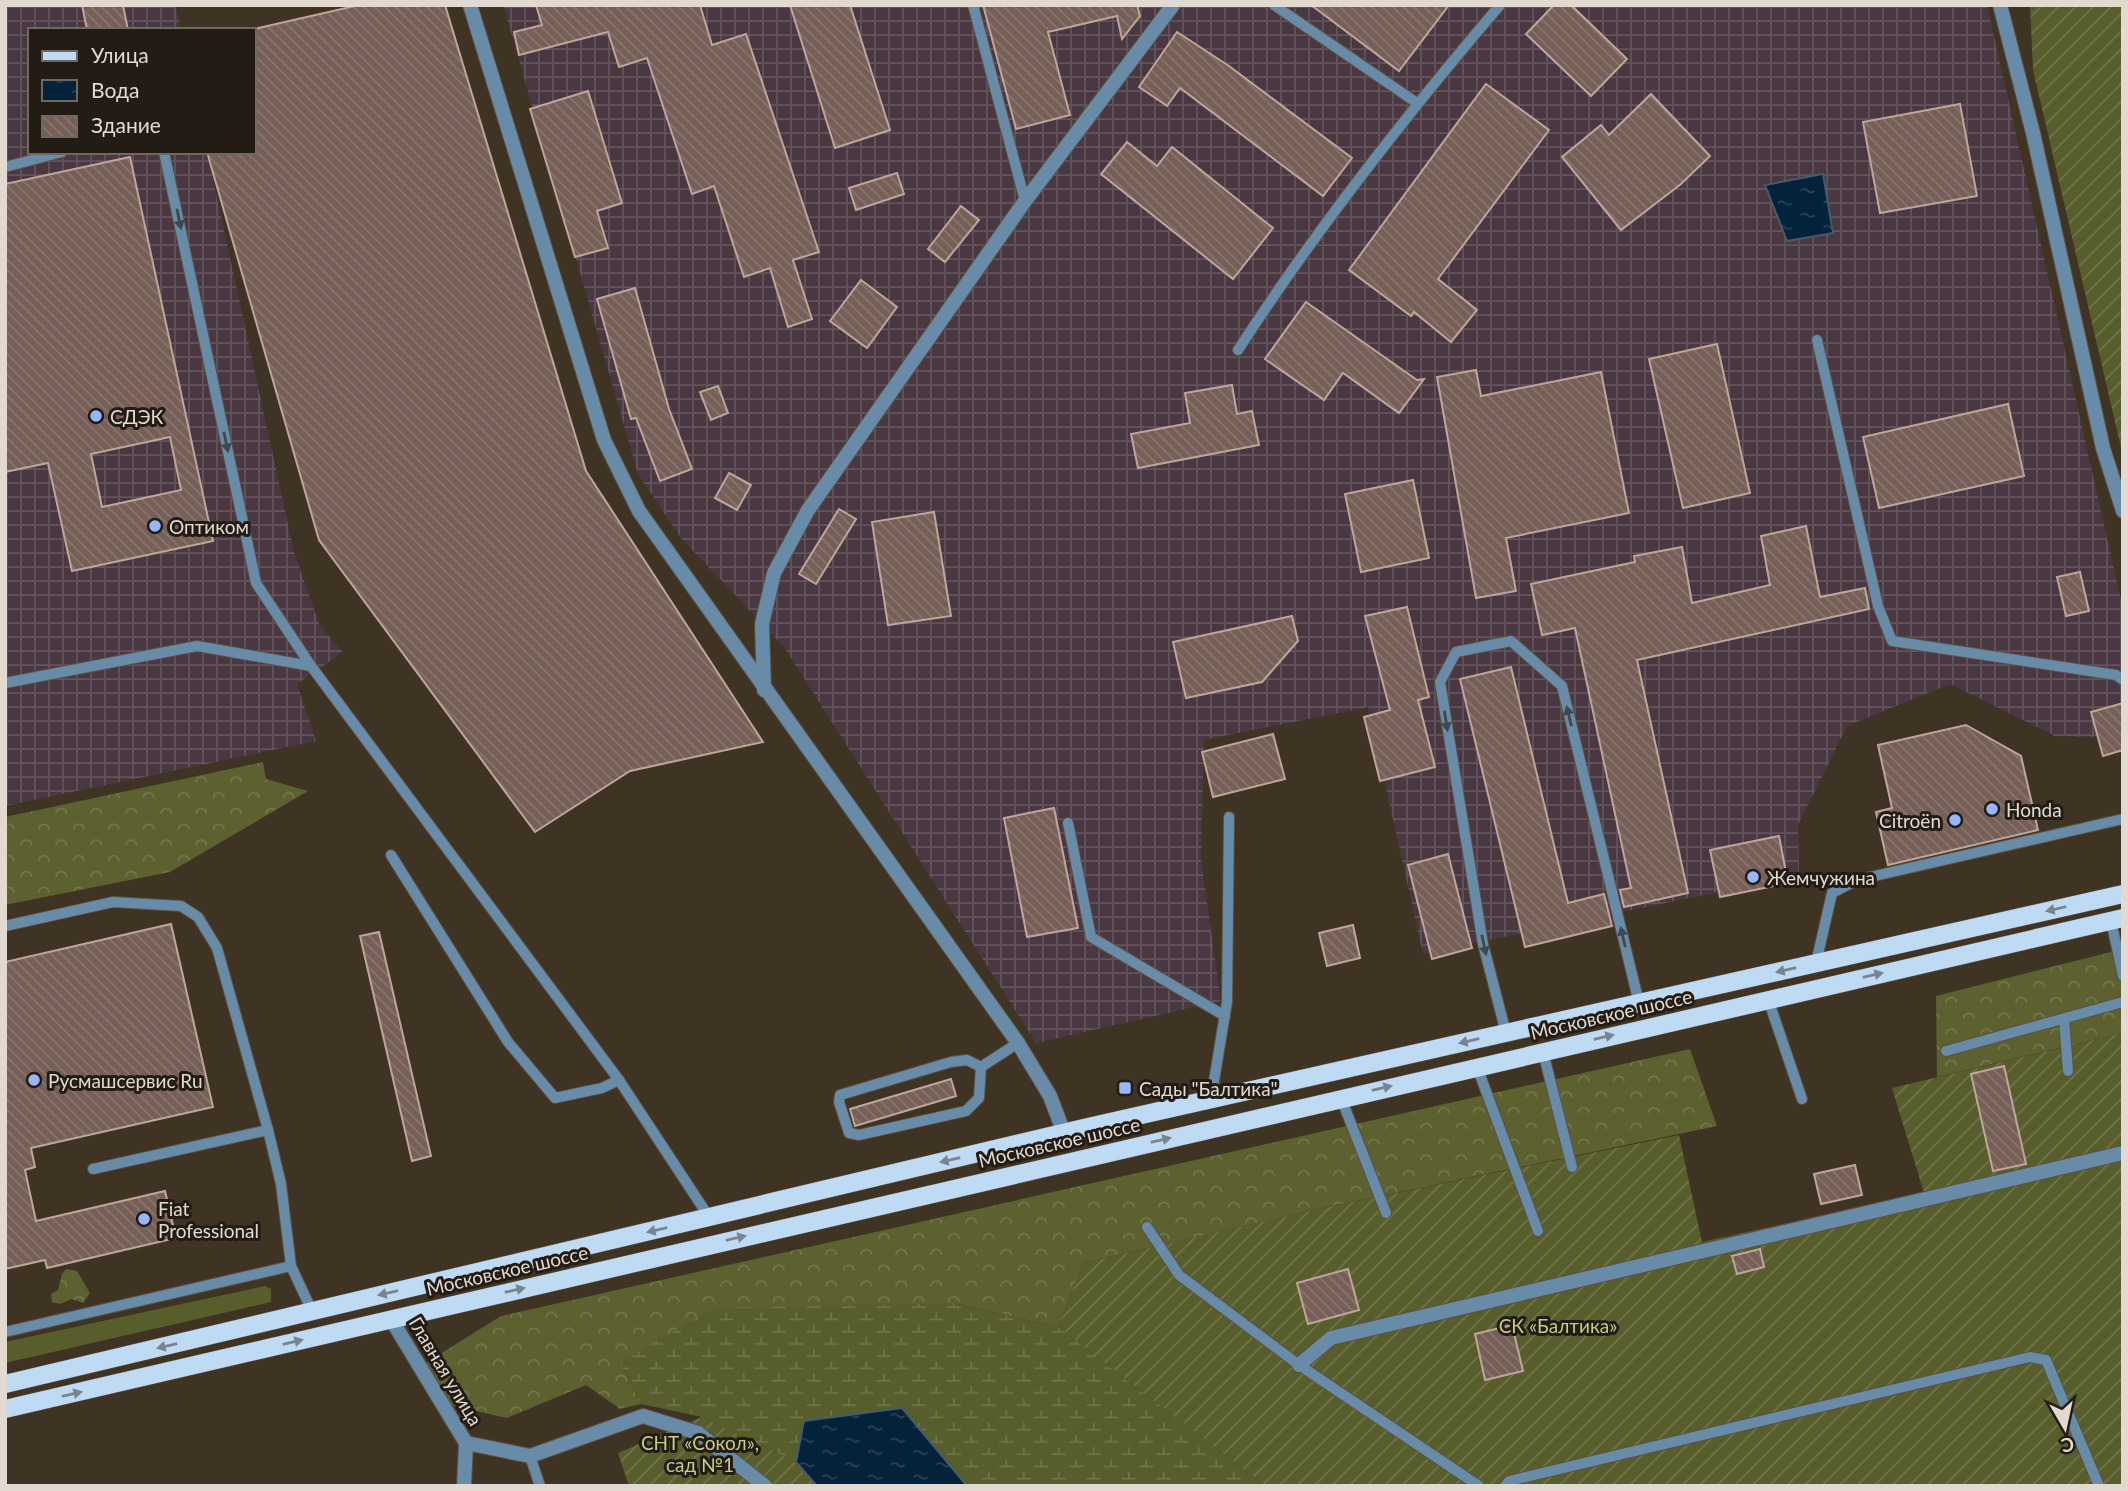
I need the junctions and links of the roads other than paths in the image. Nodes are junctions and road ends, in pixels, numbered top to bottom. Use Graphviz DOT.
graph roads {
  1 [pos="470,5"];
  2 [pos="973,5"];
  3 [pos="1173,5"];
  4 [pos="1275,5"];
  5 [pos="1500,5"];
  6 [pos="2000,5"];
  7 [pos="1417,103"];
  8 [pos="54,154"];
  9 [pos="164,154"];
  10 [pos="5,167"];
  11 [pos="1025,201"];
  12 [pos="1817,340"];
  13 [pos="1238,350"];
  14 [pos="2123,511"];
  15 [pos="311,666"];
  16 [pos="2123,680"];
  17 [pos="5,683"];
  18 [pos="764,690"];
  19 [pos="1229,817"];
  20 [pos="2123,819"];
  21 [pos="1068,822"];
  22 [pos="391,855"];
  23 [pos="2123,894"];
  24 [pos="2117,919"];
  25 [pos="5,926"];
  26 [pos="1816,963"];
  27 [pos="2123,976"];
  28 [pos="1768,999"];
  29 [pos="2123,1002"];
  30 [pos="1639,1003"];
  31 [pos="1225,1016"];
  32 [pos="2064,1018"];
  33 [pos="1506,1033"];
  34 [pos="1018,1043"];
  35 [pos="1946,1051"];
  36 [pos="1543,1052"];
  37 [pos="1476,1066"];
  38 [pos="981,1067"];
  39 [pos="2068,1071"];
  40 [pos="619,1080"];
  41 [pos="1341,1098"];
  42 [pos="1802,1099"];
  43 [pos="1211,1100"];
  44 [pos="268,1130"];
  45 [pos="1064,1133"];
  46 [pos="2123,1153"];
  47 [pos="1071,1160"];
  48 [pos="1572,1167"];
  49 [pos="93,1169"];
  50 [pos="1386,1213"];
  51 [pos="709,1217"];
  52 [pos="1147,1227"];
  53 [pos="1538,1231"];
  54 [pos="291,1266"];
  55 [pos="312,1311"];
  56 [pos="391,1319"];
  57 [pos="5,1332"];
  58 [pos="1299,1365"];
  59 [pos="5,1384"];
  60 [pos="5,1409"];
  61 [pos="467,1443"];
  62 [pos="530,1455"];
  63 [pos="464,1486"];
  64 [pos="540,1486"];
  65 [pos="765,1486"];
  66 [pos="1479,1486"];
  67 [pos="1505,1486"];
  68 [pos="2099,1486"];
  1 -- 18 [label="street"];
  2 -- 11 [label="lane"];
  3 -- 11 [label="street"];
  4 -- 7 [label="lane"];
  5 -- 7 [label="lane"];
  6 -- 14 [label="street"];
  7 -- 13 [label="lane"];
  8 -- 10 [label="lane"];
  9 -- 15 [label="lane, one-way"];
  11 -- 18 [label="street"];
  12 -- 16 [label="lane"];
  15 -- 17 [label="lane"];
  15 -- 40 [label="lane"];
  18 -- 34 [label="street"];
  19 -- 31 [label="lane"];
  20 -- 26 [label="lane"];
  21 -- 31 [label="lane"];
  22 -- 40 [label="lane"];
  23 -- 26 [label="main road, Московское шоссе, one-way"];
  24 -- 27 [label="lane"];
  28 -- 24 [label="main road, Московское шоссе, one-way"];
  25 -- 44 [label="lane"];
  26 -- 30 [label="main road, Московское шоссе, one-way"];
  36 -- 28 [label="main road, Московское шоссе, one-way"];
  28 -- 42 [label="lane"];
  29 -- 32 [label="lane"];
  30 -- 33 [label="main road, Московское шоссе"];
  30 -- 33 [label="lane, one-way"];
  31 -- 43 [label="lane"];
  32 -- 35 [label="lane"];
  32 -- 39 [label="lane"];
  33 -- 43 [label="main road, Московское шоссе, one-way"];
  34 -- 38 [label="lane"];
  34 -- 45 [label="street"];
  36 -- 37 [label="main road, Московское шоссе"];
  36 -- 48 [label="lane"];
  41 -- 37 [label="main road, Московское шоссе, one-way"];
  37 -- 53 [label="lane"];
  38 -- 38 [label="lane"];
  40 -- 51 [label="lane"];
  47 -- 41 [label="main road, Московское шоссе, one-way"];
  41 -- 50 [label="lane"];
  43 -- 45 [label="main road, Московское шоссе"];
  44 -- 49 [label="lane"];
  44 -- 54 [label="lane"];
  45 -- 47 [label="main road"];
  45 -- 51 [label="main road, Московское шоссе, one-way"];
  46 -- 58 [label="street"];
  56 -- 47 [label="main road, Московское шоссе, one-way"];
  51 -- 55 [label="main road, Московское шоссе, one-way"];
  52 -- 58 [label="lane"];
  54 -- 55 [label="lane"];
  54 -- 57 [label="lane"];
  55 -- 59 [label="main road, Московское шоссе, one-way"];
  60 -- 56 [label="main road, Московское шоссе, one-way"];
  56 -- 61 [label="street, Главная улица"];
  58 -- 66 [label="lane"];
  61 -- 62 [label="street"];
  61 -- 63 [label="street, Главная улица"];
  62 -- 64 [label="lane"];
  62 -- 65 [label="street"];
  67 -- 68 [label="lane"];
}
